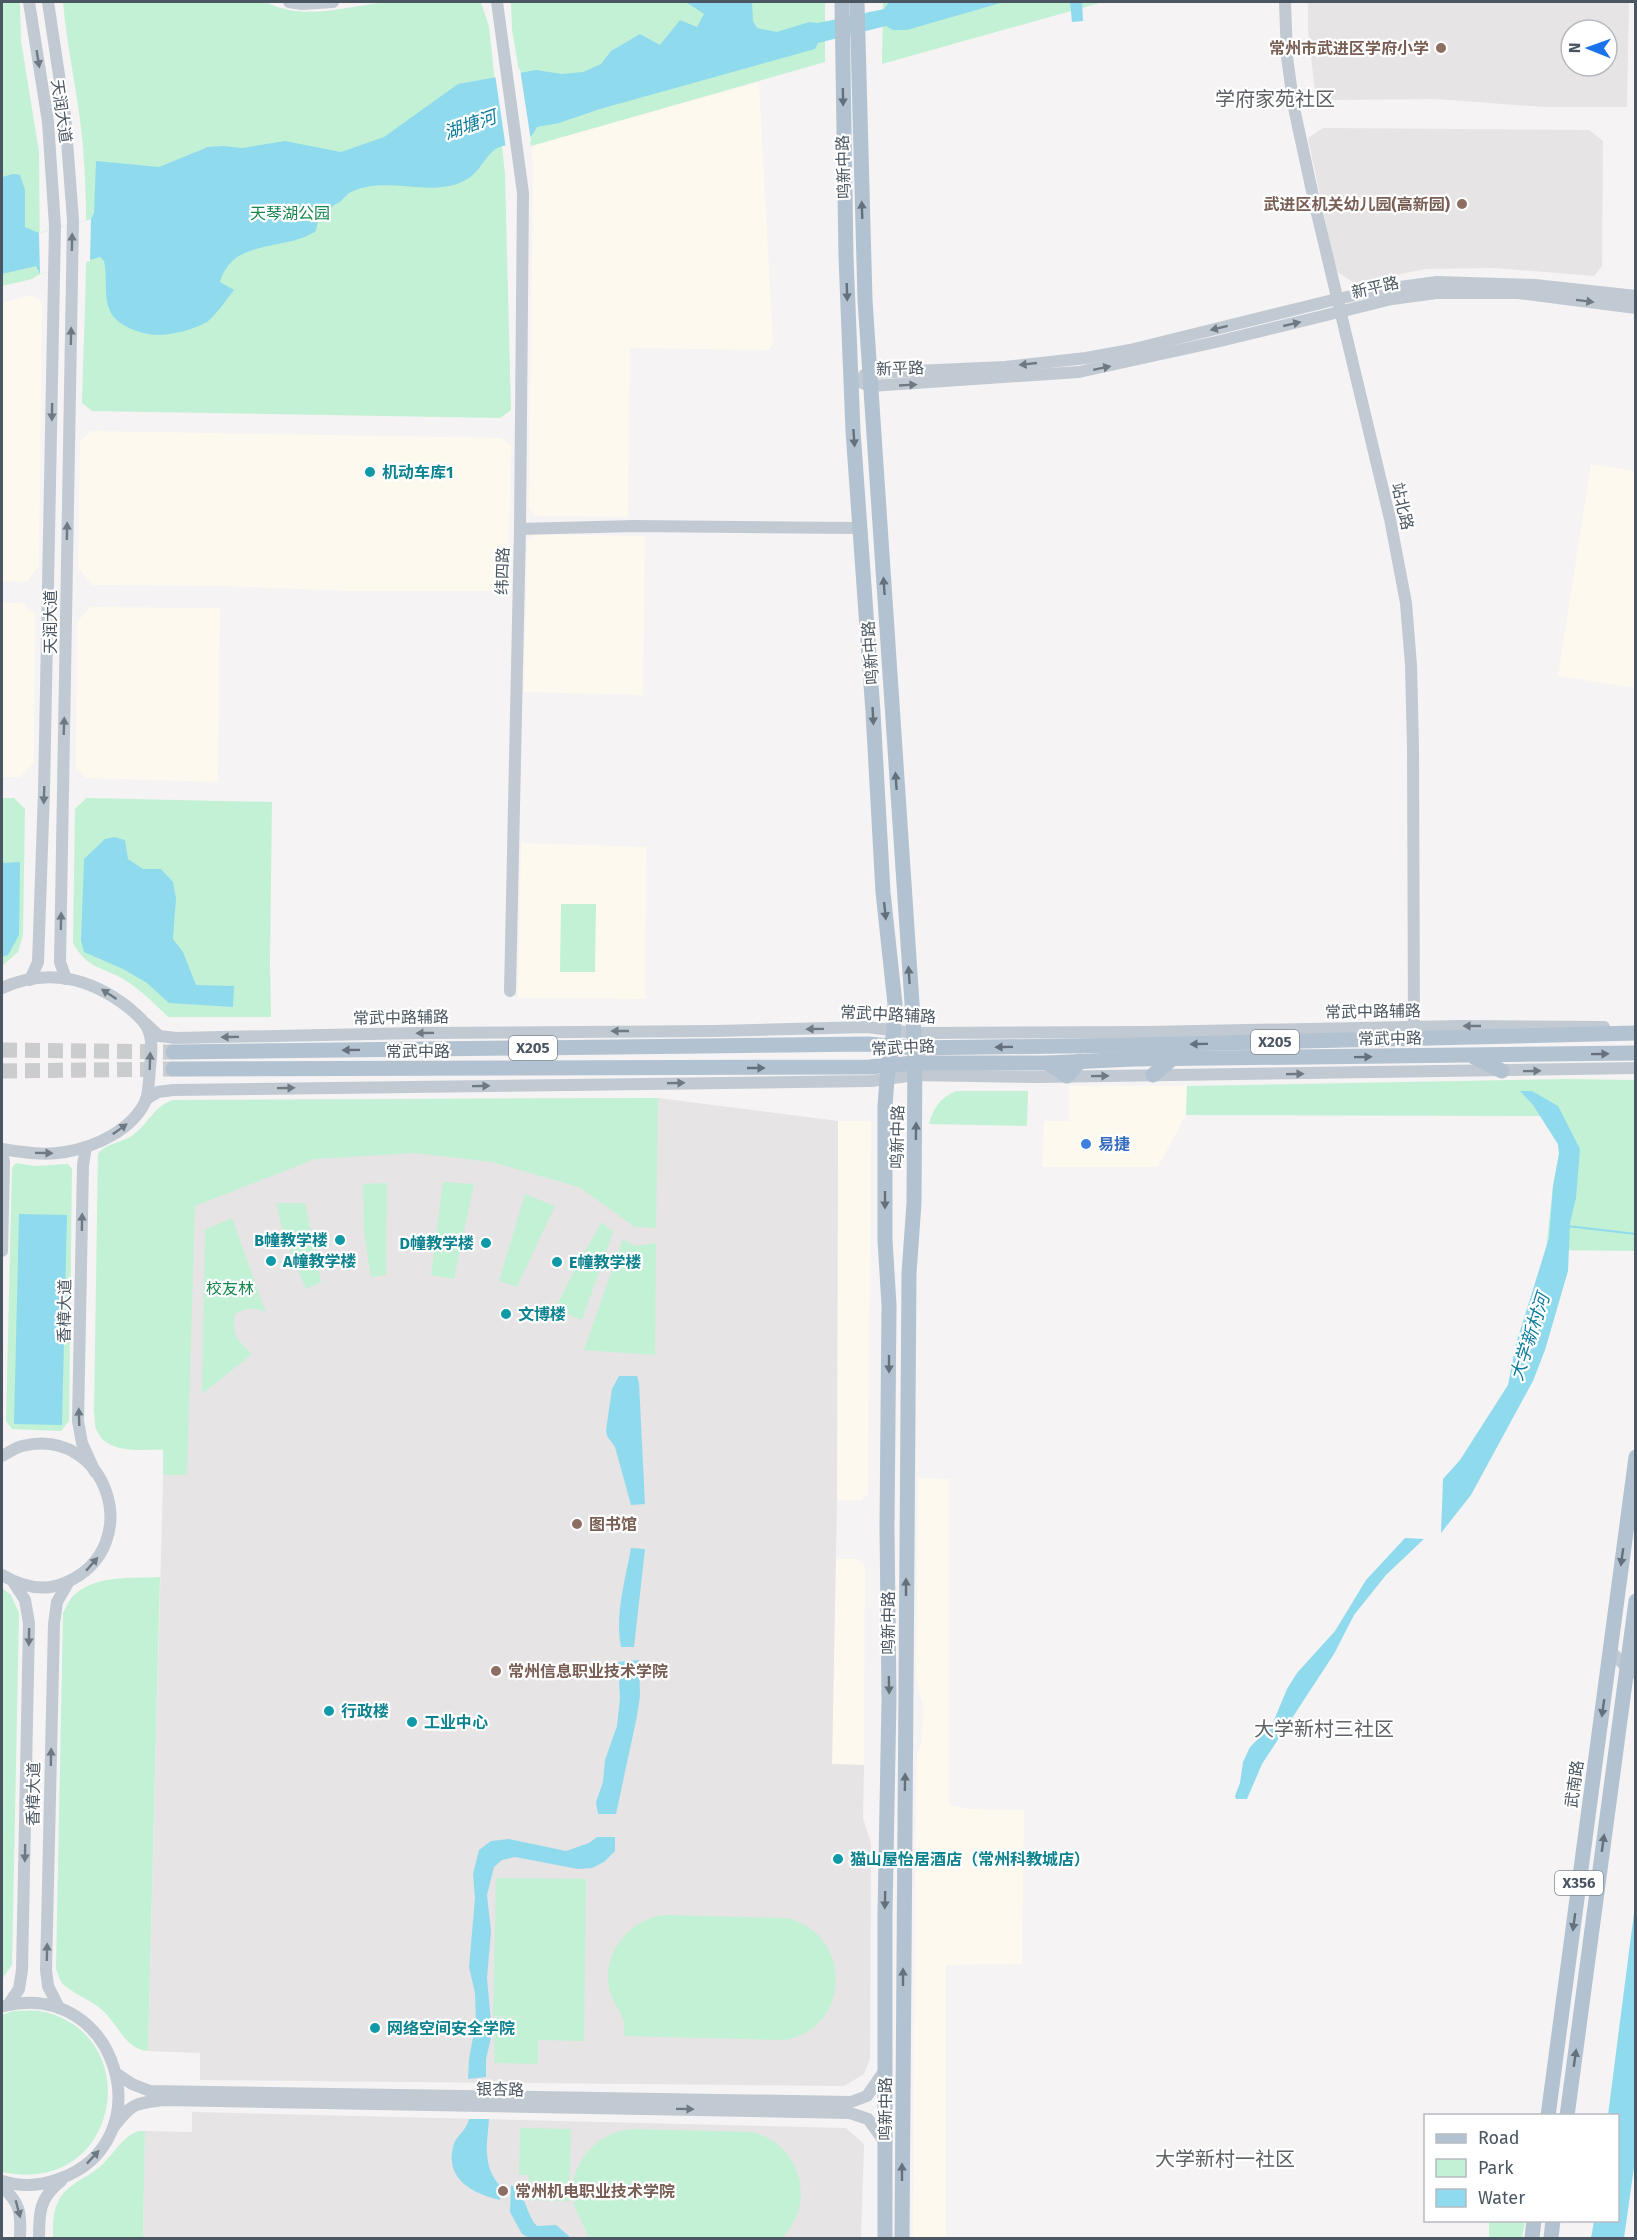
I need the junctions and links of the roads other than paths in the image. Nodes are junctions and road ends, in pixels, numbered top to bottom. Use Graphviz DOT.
graph roads {
  1 [pos="29,2"];
  2 [pos="48,2"];
  3 [pos="289,2"];
  4 [pos="333,2"];
  5 [pos="497,2"];
  6 [pos="842,2"];
  7 [pos="1285,2"];
  8 [pos="857,6"];
  9 [pos="1635,296"];
  10 [pos="1337,299"];
  11 [pos="1635,308"];
  12 [pos="1340,312"];
  13 [pos="851,379"];
  14 [pos="871,380"];
  15 [pos="860,528"];
  16 [pos="520,529"];
  17 [pos="66,979"];
  18 [pos="30,980"];
  19 [pos="2,988"];
  20 [pos="510,991"];
  21 [pos="145,1023"];
  22 [pos="1635,1027"];
  23 [pos="1250,1030"];
  24 [pos="1414,1033"];
  25 [pos="1635,1034"];
  26 [pos="893,1038"];
  27 [pos="914,1040"];
  28 [pos="1265,1042"];
  29 [pos="1235,1043"];
  30 [pos="173,1052"];
  31 [pos="1635,1053"];
  32 [pos="1472,1055"];
  33 [pos="1172,1059"];
  34 [pos="1080,1061"];
  35 [pos="1048,1063"];
  36 [pos="919,1067"];
  37 [pos="1635,1068"];
  38 [pos="173,1069"];
  39 [pos="1502,1071"];
  40 [pos="889,1073"];
  41 [pos="1153,1075"];
  42 [pos="1067,1076"];
  43 [pos="146,1099"];
  44 [pos="86,1147"];
  45 [pos="2,1151"];
  46 [pos="2,1251"];
  47 [pos="2,1456"];
  48 [pos="1635,1457"];
  49 [pos="95,1472"];
  50 [pos="2,1575"];
  51 [pos="69,1581"];
  52 [pos="14,1582"];
  53 [pos="1635,1601"];
  54 [pos="1610,1650"];
  55 [pos="1631,1667"];
  56 [pos="5,2006"];
  57 [pos="59,2008"];
  58 [pos="885,2070"];
  59 [pos="117,2074"];
  60 [pos="1548,2114"];
  61 [pos="1567,2114"];
  62 [pos="112,2128"];
  63 [pos="884,2141"];
  64 [pos="68,2176"];
  65 [pos="2,2181"];
  66 [pos="2,2187"];
  67 [pos="1534,2222"];
  68 [pos="1553,2222"];
  69 [pos="20,2238"];
  70 [pos="39,2238"];
  71 [pos="885,2238"];
  72 [pos="902,2238"];
  73 [pos="1532,2238"];
  74 [pos="1551,2238"];
  1 -- 18 [label="street, 天润大道, one-way"];
  17 -- 2 [label="street, 天润大道, one-way"];
  3 -- 4 [label="street"];
  5 -- 16 [label="street, 纬四路"];
  6 -- 13 [label="main road, 鸣新中路, one-way"];
  7 -- 10 [label="street, 站北路"];
  14 -- 8 [label="main road, 鸣新中路, one-way"];
  9 -- 10 [label="street, 新平路"];
  10 -- 12 [label="street, 站北路"];
  10 -- 14 [label="street, 新平路, one-way"];
  12 -- 11 [label="street, 新平路, one-way"];
  14 -- 12 [label="street, 新平路, one-way"];
  12 -- 24 [label="street, 站北路"];
  13 -- 14 [label="street, 新平路"];
  13 -- 15 [label="main road, 鸣新中路, one-way"];
  27 -- 14 [label="main road, 鸣新中路, one-way"];
  15 -- 16 [label="street"];
  15 -- 26 [label="main road, 鸣新中路, one-way"];
  16 -- 20 [label="street, 纬四路"];
  17 -- 18 [label="street, 常武中路辅路"];
  21 -- 17 [label="street, 常武中路辅路, one-way"];
  18 -- 19 [label="street, 常武中路辅路"];
  26 -- 21 [label="street, 常武中路辅路, one-way"];
  43 -- 21 [label="street, one-way"];
  22 -- 24 [label="street, 常武中路辅路, one-way"];
  23 -- 24 [label="street, 常武中路辅路"];
  23 -- 27 [label="street, 常武中路辅路"];
  23 -- 28 [label="main road"];
  23 -- 29 [label="main road"];
  24 -- 25 [label="main road, 常武中路 / X205"];
  24 -- 28 [label="main road, 常武中路 / X205"];
  26 -- 27 [label="main road"];
  26 -- 30 [label="main road, 常武中路 / X205, one-way"];
  26 -- 40 [label="main road, 鸣新中路"];
  29 -- 27 [label="main road, 常武中路 / X205, one-way"];
  27 -- 36 [label="main road, 鸣新中路"];
  28 -- 29 [label="main road, 常武中路 / X205"];
  32 -- 31 [label="main road, 常武中路 / X205, one-way"];
  33 -- 32 [label="main road, 常武中路 / X205, one-way"];
  32 -- 39 [label="main road"];
  33 -- 34 [label="main road, 常武中路 / X205"];
  33 -- 41 [label="main road"];
  34 -- 35 [label="main road, 常武中路 / X205"];
  34 -- 42 [label="main road"];
  35 -- 36 [label="main road, 常武中路 / X205"];
  35 -- 42 [label="main road"];
  36 -- 40 [label="main road, 常武中路 / X205"];
  36 -- 42 [label="street"];
  72 -- 36 [label="main road, 鸣新中路, one-way"];
  39 -- 37 [label="street, one-way"];
  38 -- 40 [label="main road, 常武中路 / X205, one-way"];
  41 -- 39 [label="street, one-way"];
  43 -- 40 [label="street, one-way"];
  40 -- 58 [label="main road, 鸣新中路, one-way"];
  42 -- 41 [label="street, one-way"];
  44 -- 43 [label="street, one-way"];
  45 -- 44 [label="street, one-way"];
  49 -- 44 [label="street, 香樟大道, one-way"];
  45 -- 46 [label="street"];
  47 -- 49 [label="street"];
  48 -- 54 [label="main road, 武南路 / X356, one-way"];
  51 -- 49 [label="street, 香樟大道, one-way"];
  50 -- 52 [label="street"];
  51 -- 52 [label="street"];
  57 -- 51 [label="street, 香樟大道, one-way"];
  52 -- 56 [label="street, 香樟大道, one-way"];
  53 -- 55 [label="main road, X356"];
  54 -- 55 [label="street"];
  54 -- 60 [label="main road, 武南路 / X356, one-way"];
  61 -- 55 [label="main road, X356, one-way"];
  56 -- 57 [label="street"];
  57 -- 59 [label="street"];
  58 -- 59 [label="street, 银杏路"];
  58 -- 63 [label="main road, 鸣新中路"];
  59 -- 62 [label="street"];
  62 -- 63 [label="street, 银杏路, one-way"];
  64 -- 62 [label="street, one-way"];
  63 -- 71 [label="main road, 鸣新中路"];
  64 -- 65 [label="street"];
  64 -- 70 [label="street"];
  66 -- 69 [label="street, one-way"];
  67 -- 73 [label="main road"];
  68 -- 74 [label="main road"];
}
